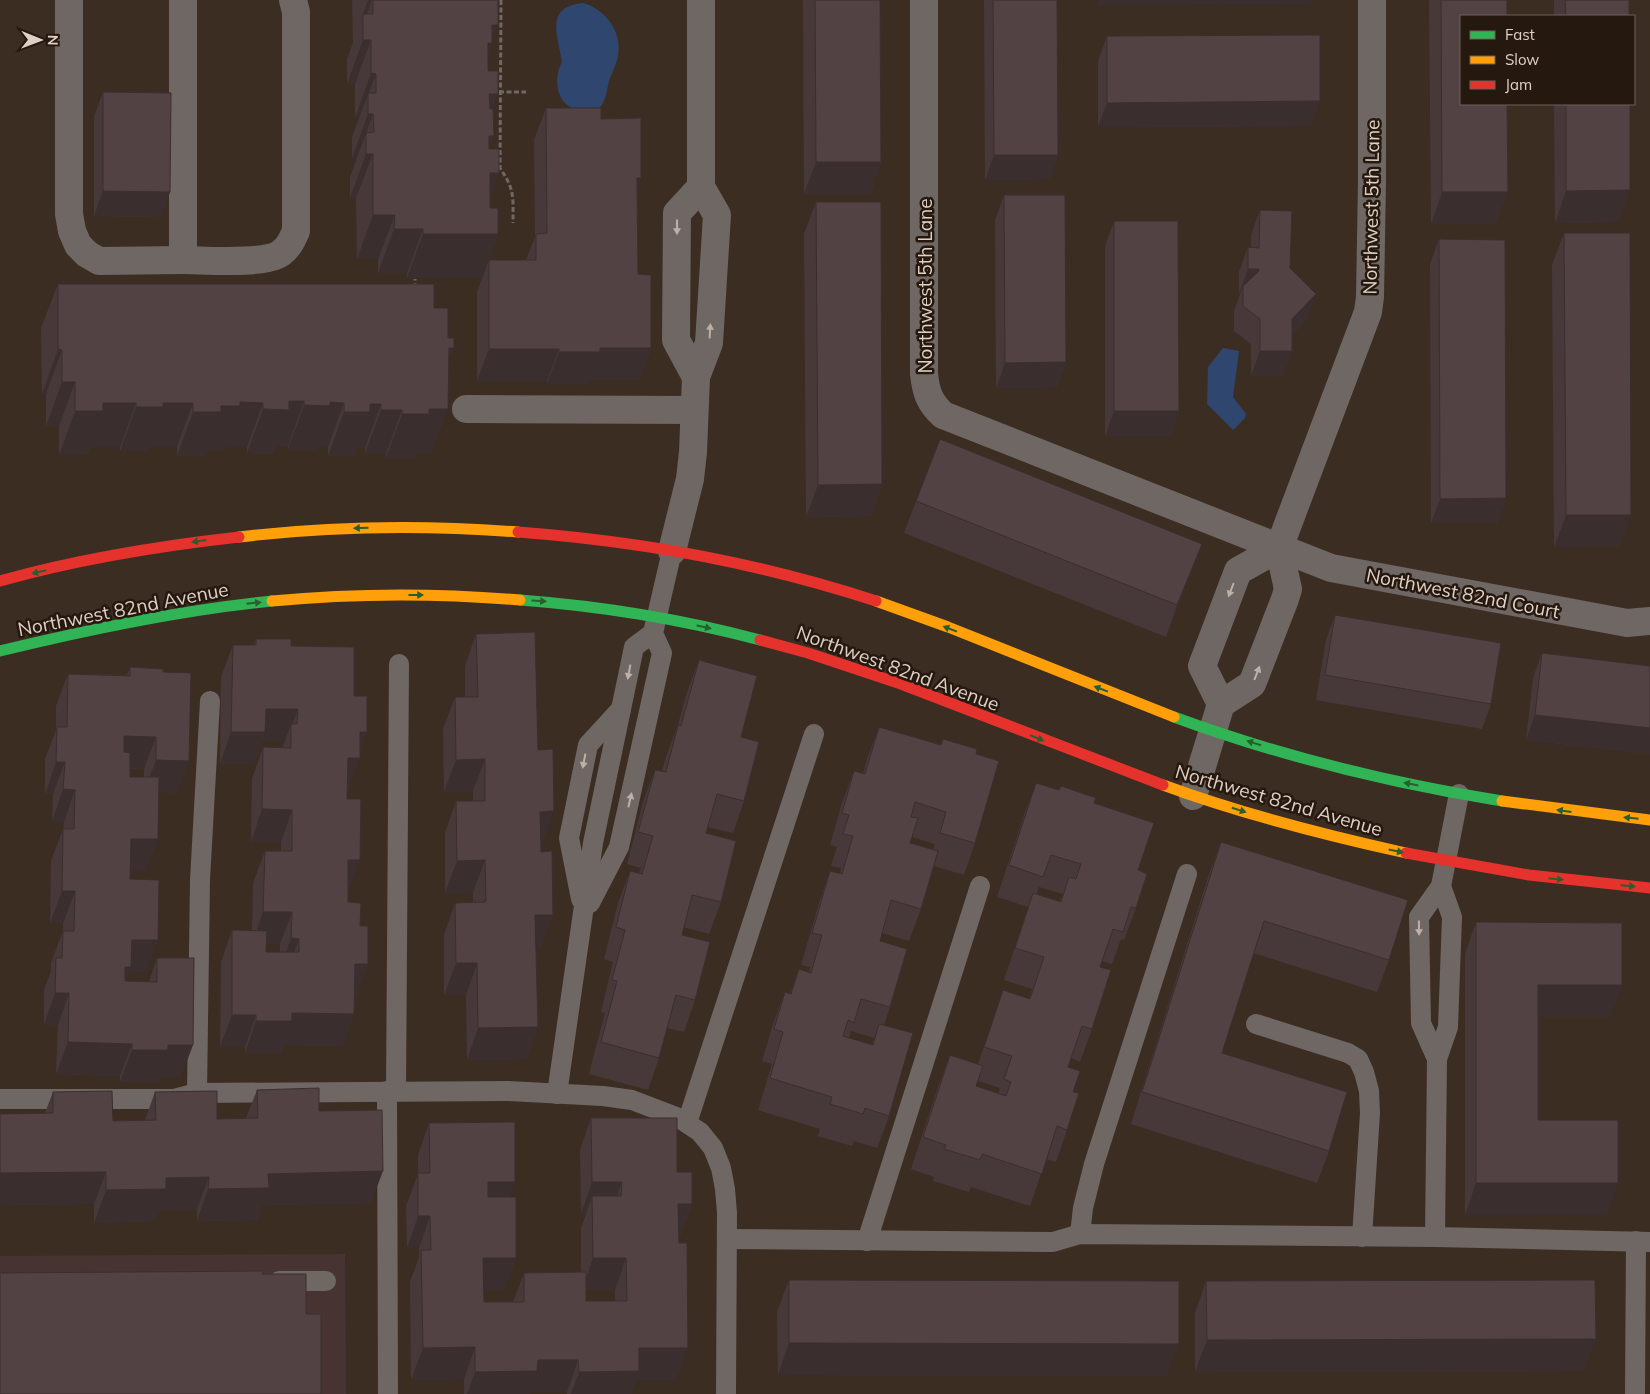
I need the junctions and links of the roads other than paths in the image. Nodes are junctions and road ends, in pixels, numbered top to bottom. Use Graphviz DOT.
graph roads {
  1 [pos="69,0"];
  2 [pos="184,0"];
  3 [pos="293,0"];
  4 [pos="702,0"];
  5 [pos="924,0"];
  6 [pos="1372,0"];
  7 [pos="701,187"];
  8 [pos="183,260"];
  9 [pos="696,377"];
  10 [pos="466,409"];
  11 [pos="694,410"];
  12 [pos="1279,548"];
  13 [pos="672,551"];
  14 [pos="0,581"];
  15 [pos="1650,621"];
  16 [pos="655,625"];
  17 [pos="0,651"];
  18 [pos="399,664"];
  19 [pos="210,700"];
  20 [pos="1221,704"];
  21 [pos="610,730"];
  22 [pos="1213,730"];
  23 [pos="814,734"];
  24 [pos="644,736"];
  25 [pos="1459,794"];
  26 [pos="1192,796"];
  27 [pos="1650,820"];
  28 [pos="1445,861"];
  29 [pos="1187,874"];
  30 [pos="980,886"];
  31 [pos="1441,886"];
  32 [pos="1650,888"];
  33 [pos="584,915"];
  34 [pos="1420,975"];
  35 [pos="1450,975"];
  36 [pos="1256,1024"];
  37 [pos="1437,1059"];
  38 [pos="392,1091"];
  39 [pos="197,1093"];
  40 [pos="557,1094"];
  41 [pos="0,1100"];
  42 [pos="687,1123"];
  43 [pos="1080,1234"];
  44 [pos="1362,1237"];
  45 [pos="1436,1237"];
  46 [pos="727,1239"];
  47 [pos="867,1241"];
  48 [pos="1643,1242"];
  49 [pos="257,1281"];
  50 [pos="326,1281"];
  51 [pos="1640,1393"];
  52 [pos="388,1394"];
  53 [pos="726,1394"];
  1 -- 8 [label="street"];
  2 -- 8 [label="street"];
  3 -- 8 [label="street"];
  4 -- 7 [label="street"];
  5 -- 12 [label="street, Northwest 5th Lane"];
  6 -- 12 [label="street, Northwest 5th Lane"];
  9 -- 7 [label="street, one-way"];
  7 -- 9 [label="street, one-way"];
  9 -- 11 [label="street"];
  10 -- 11 [label="street"];
  11 -- 13 [label="street"];
  12 -- 15 [label="street, Northwest 82nd Court"];
  20 -- 12 [label="street, one-way"];
  12 -- 20 [label="street, one-way"];
  13 -- 14 [label="street, one-way"];
  13 -- 16 [label="lane"];
  22 -- 13 [label="street, one-way"];
  17 -- 16 [label="street, Northwest 82nd Avenue, one-way"];
  16 -- 21 [label="lane, one-way"];
  16 -- 24 [label="lane"];
  16 -- 26 [label="street, Northwest 82nd Avenue, one-way"];
  18 -- 38 [label="lane"];
  19 -- 39 [label="lane"];
  20 -- 22 [label="street"];
  21 -- 24 [label="lane"];
  21 -- 33 [label="lane, one-way"];
  25 -- 22 [label="street, one-way"];
  22 -- 26 [label="street"];
  23 -- 42 [label="lane"];
  33 -- 24 [label="lane, one-way"];
  27 -- 25 [label="street, one-way"];
  25 -- 28 [label="lane"];
  26 -- 28 [label="street, Northwest 82nd Avenue, one-way"];
  28 -- 31 [label="lane"];
  28 -- 32 [label="street, Northwest 82nd Avenue, one-way"];
  29 -- 43 [label="lane"];
  30 -- 47 [label="lane"];
  31 -- 34 [label="lane, one-way"];
  31 -- 35 [label="lane"];
  33 -- 40 [label="lane"];
  34 -- 35 [label="lane"];
  34 -- 37 [label="lane"];
  35 -- 37 [label="lane"];
  36 -- 44 [label="lane"];
  37 -- 45 [label="lane"];
  38 -- 39 [label="lane"];
  38 -- 40 [label="lane"];
  38 -- 52 [label="lane"];
  39 -- 41 [label="lane"];
  40 -- 42 [label="lane"];
  42 -- 46 [label="lane"];
  43 -- 44 [label="lane"];
  43 -- 47 [label="lane"];
  44 -- 45 [label="lane"];
  45 -- 48 [label="lane"];
  46 -- 47 [label="lane"];
  46 -- 53 [label="lane"];
  48 -- 51 [label="lane"];
  49 -- 50 [label="lane"];
}
